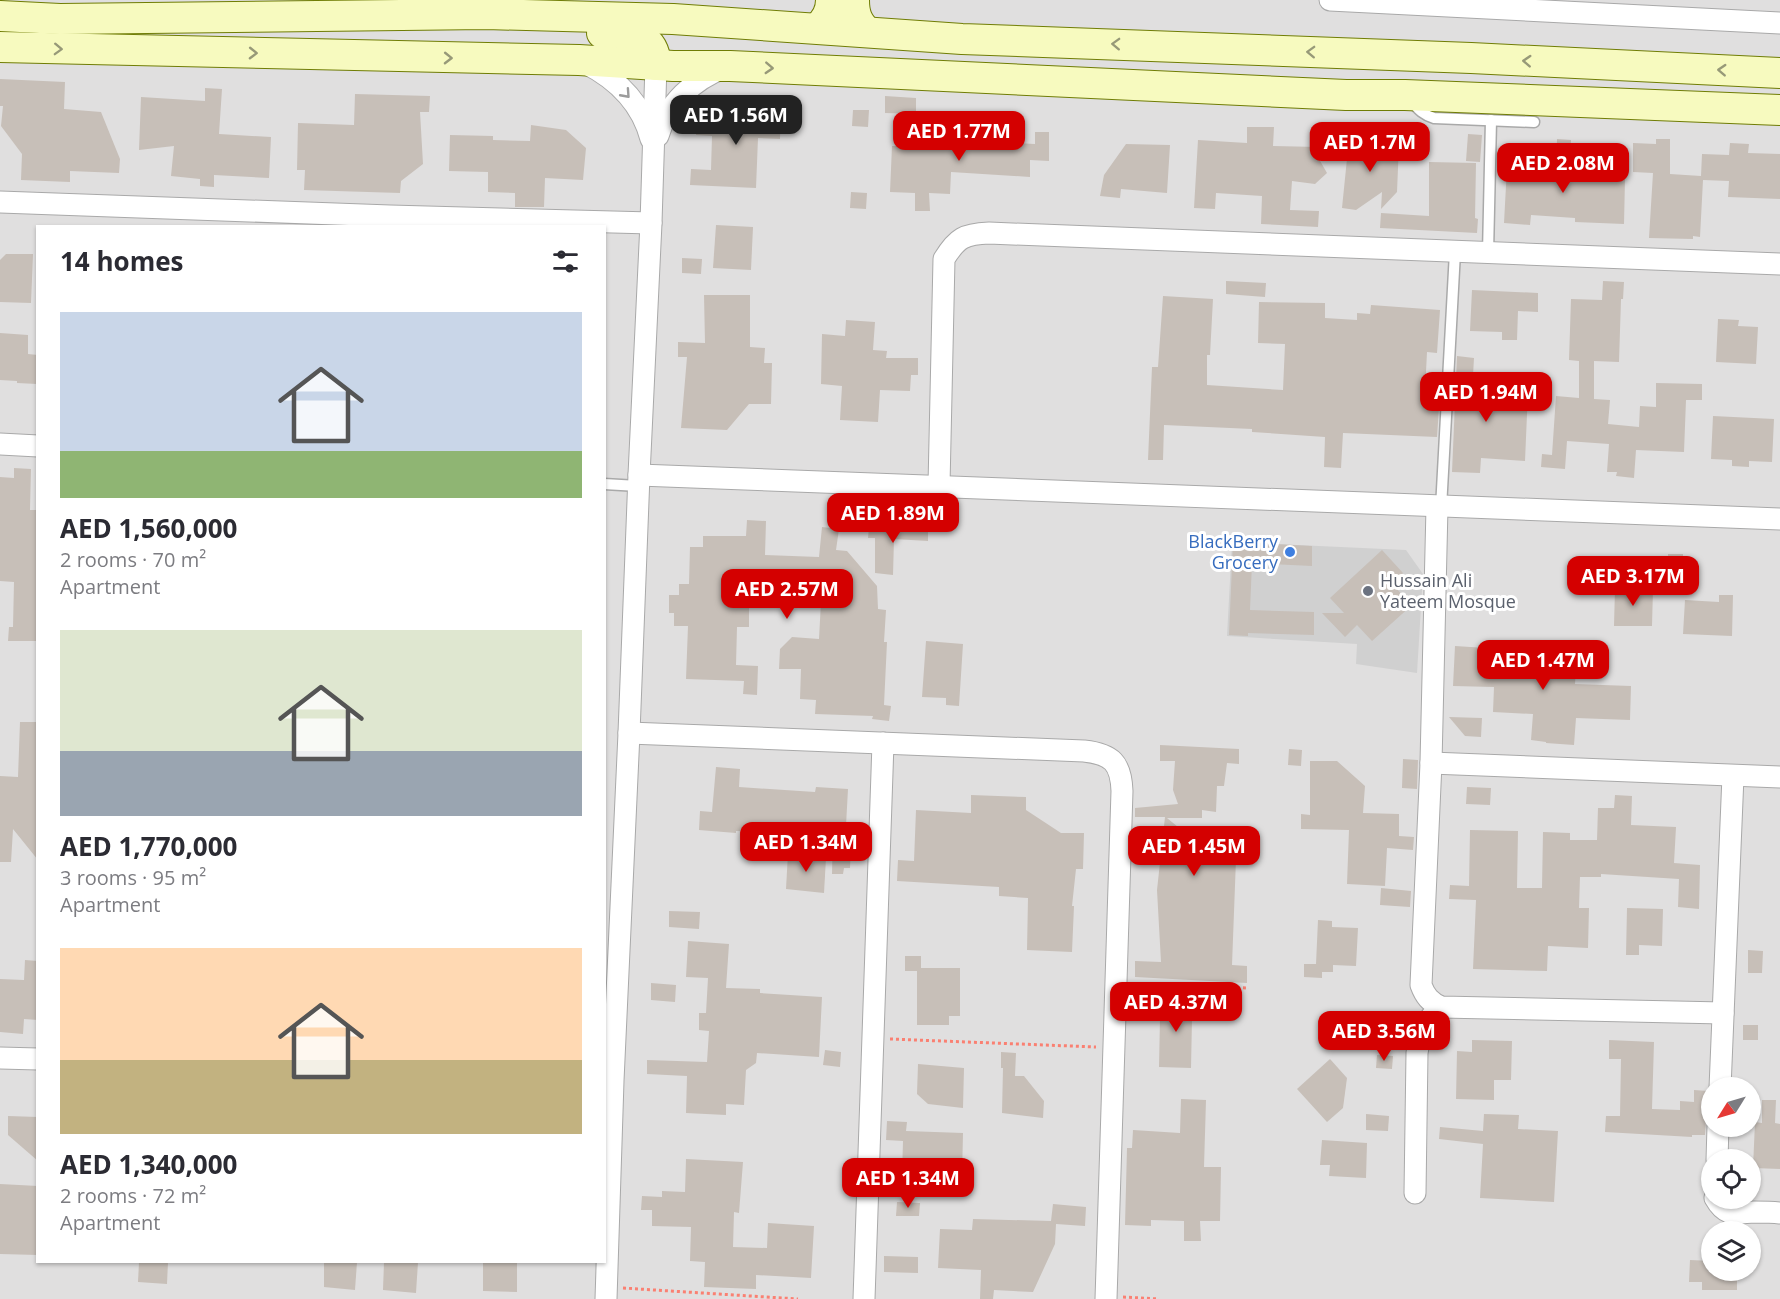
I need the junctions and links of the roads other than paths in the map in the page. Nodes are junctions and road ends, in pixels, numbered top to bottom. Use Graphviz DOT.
graph roads {
  1 [pos="831,0"];
  2 [pos="854,0"];
  3 [pos="1330,0"];
  4 [pos="0,5"];
  5 [pos="486,15"];
  6 [pos="0,16"];
  7 [pos="60,19"];
  8 [pos="1780,23"];
  9 [pos="817,28"];
  10 [pos="867,32"];
  11 [pos="7,48"];
  12 [pos="1471,58"];
  13 [pos="579,60"];
  14 [pos="656,65"];
  15 [pos="730,66"];
  16 [pos="1780,73"];
  17 [pos="1346,94"];
  18 [pos="1405,95"];
  19 [pos="1780,110"];
  20 [pos="1491,120"];
  21 [pos="1534,122"];
  22 [pos="654,151"];
  23 [pos="0,202"];
  24 [pos="390,221"];
  25 [pos="651,223"];
  26 [pos="1455,252"];
  27 [pos="1488,254"];
  28 [pos="1780,264"];
  29 [pos="0,444"];
  30 [pos="36,446"];
  31 [pos="639,480"];
  32 [pos="606,484"];
  33 [pos="939,485"];
  34 [pos="1439,507"];
  35 [pos="1780,519"];
  36 [pos="629,732"];
  37 [pos="883,742"];
  38 [pos="1431,763"];
  39 [pos="1733,776"];
  40 [pos="1780,777"];
  41 [pos="1441,1007"];
  42 [pos="1723,1013"];
  43 [pos="0,1058"];
  44 [pos="36,1059"];
  45 [pos="1720,1077"];
  46 [pos="609,1080"];
  47 [pos="1415,1193"];
  48 [pos="1723,1209"];
  49 [pos="1748,1209"];
  50 [pos="1755,1212"];
  51 [pos="1780,1213"];
  52 [pos="606,1293"];
  53 [pos="1106,1298"];
  54 [pos="864,1299"];
  1 -- 9 [label="main road"];
  2 -- 10 [label="main road"];
  3 -- 8 [label="street"];
  4 -- 7 [label="main road"];
  5 -- 7 [label="main road"];
  5 -- 9 [label="main road"];
  5 -- 14 [label="main road"];
  6 -- 7 [label="main road"];
  9 -- 10 [label="main road"];
  12 -- 10 [label="main road, one-way"];
  11 -- 13 [label="main road, one-way"];
  16 -- 12 [label="main road, one-way"];
  12 -- 17 [label="main road"];
  13 -- 14 [label="main road"];
  13 -- 22 [label="street, one-way"];
  14 -- 15 [label="main road"];
  14 -- 22 [label="street"];
  15 -- 17 [label="main road, one-way"];
  15 -- 22 [label="street"];
  17 -- 18 [label="main road"];
  18 -- 19 [label="main road"];
  18 -- 20 [label="lane"];
  20 -- 21 [label="lane"];
  20 -- 27 [label="lane"];
  22 -- 25 [label="street"];
  23 -- 24 [label="street"];
  24 -- 25 [label="street"];
  25 -- 31 [label="street"];
  26 -- 27 [label="street"];
  26 -- 33 [label="street"];
  26 -- 34 [label="lane"];
  27 -- 28 [label="street"];
  29 -- 30 [label="street"];
  31 -- 32 [label="lane"];
  31 -- 33 [label="street"];
  31 -- 36 [label="street"];
  33 -- 34 [label="street"];
  34 -- 35 [label="street"];
  34 -- 38 [label="street"];
  36 -- 37 [label="street"];
  36 -- 46 [label="street"];
  37 -- 53 [label="street"];
  37 -- 54 [label="street"];
  38 -- 39 [label="street"];
  38 -- 41 [label="street"];
  39 -- 40 [label="street"];
  39 -- 42 [label="street"];
  41 -- 42 [label="street"];
  41 -- 47 [label="street"];
  42 -- 45 [label="street"];
  43 -- 44 [label="street"];
  46 -- 52 [label="street"];
  48 -- 50 [label="street"];
  49 -- 50 [label="street"];
  50 -- 51 [label="street"];
}
